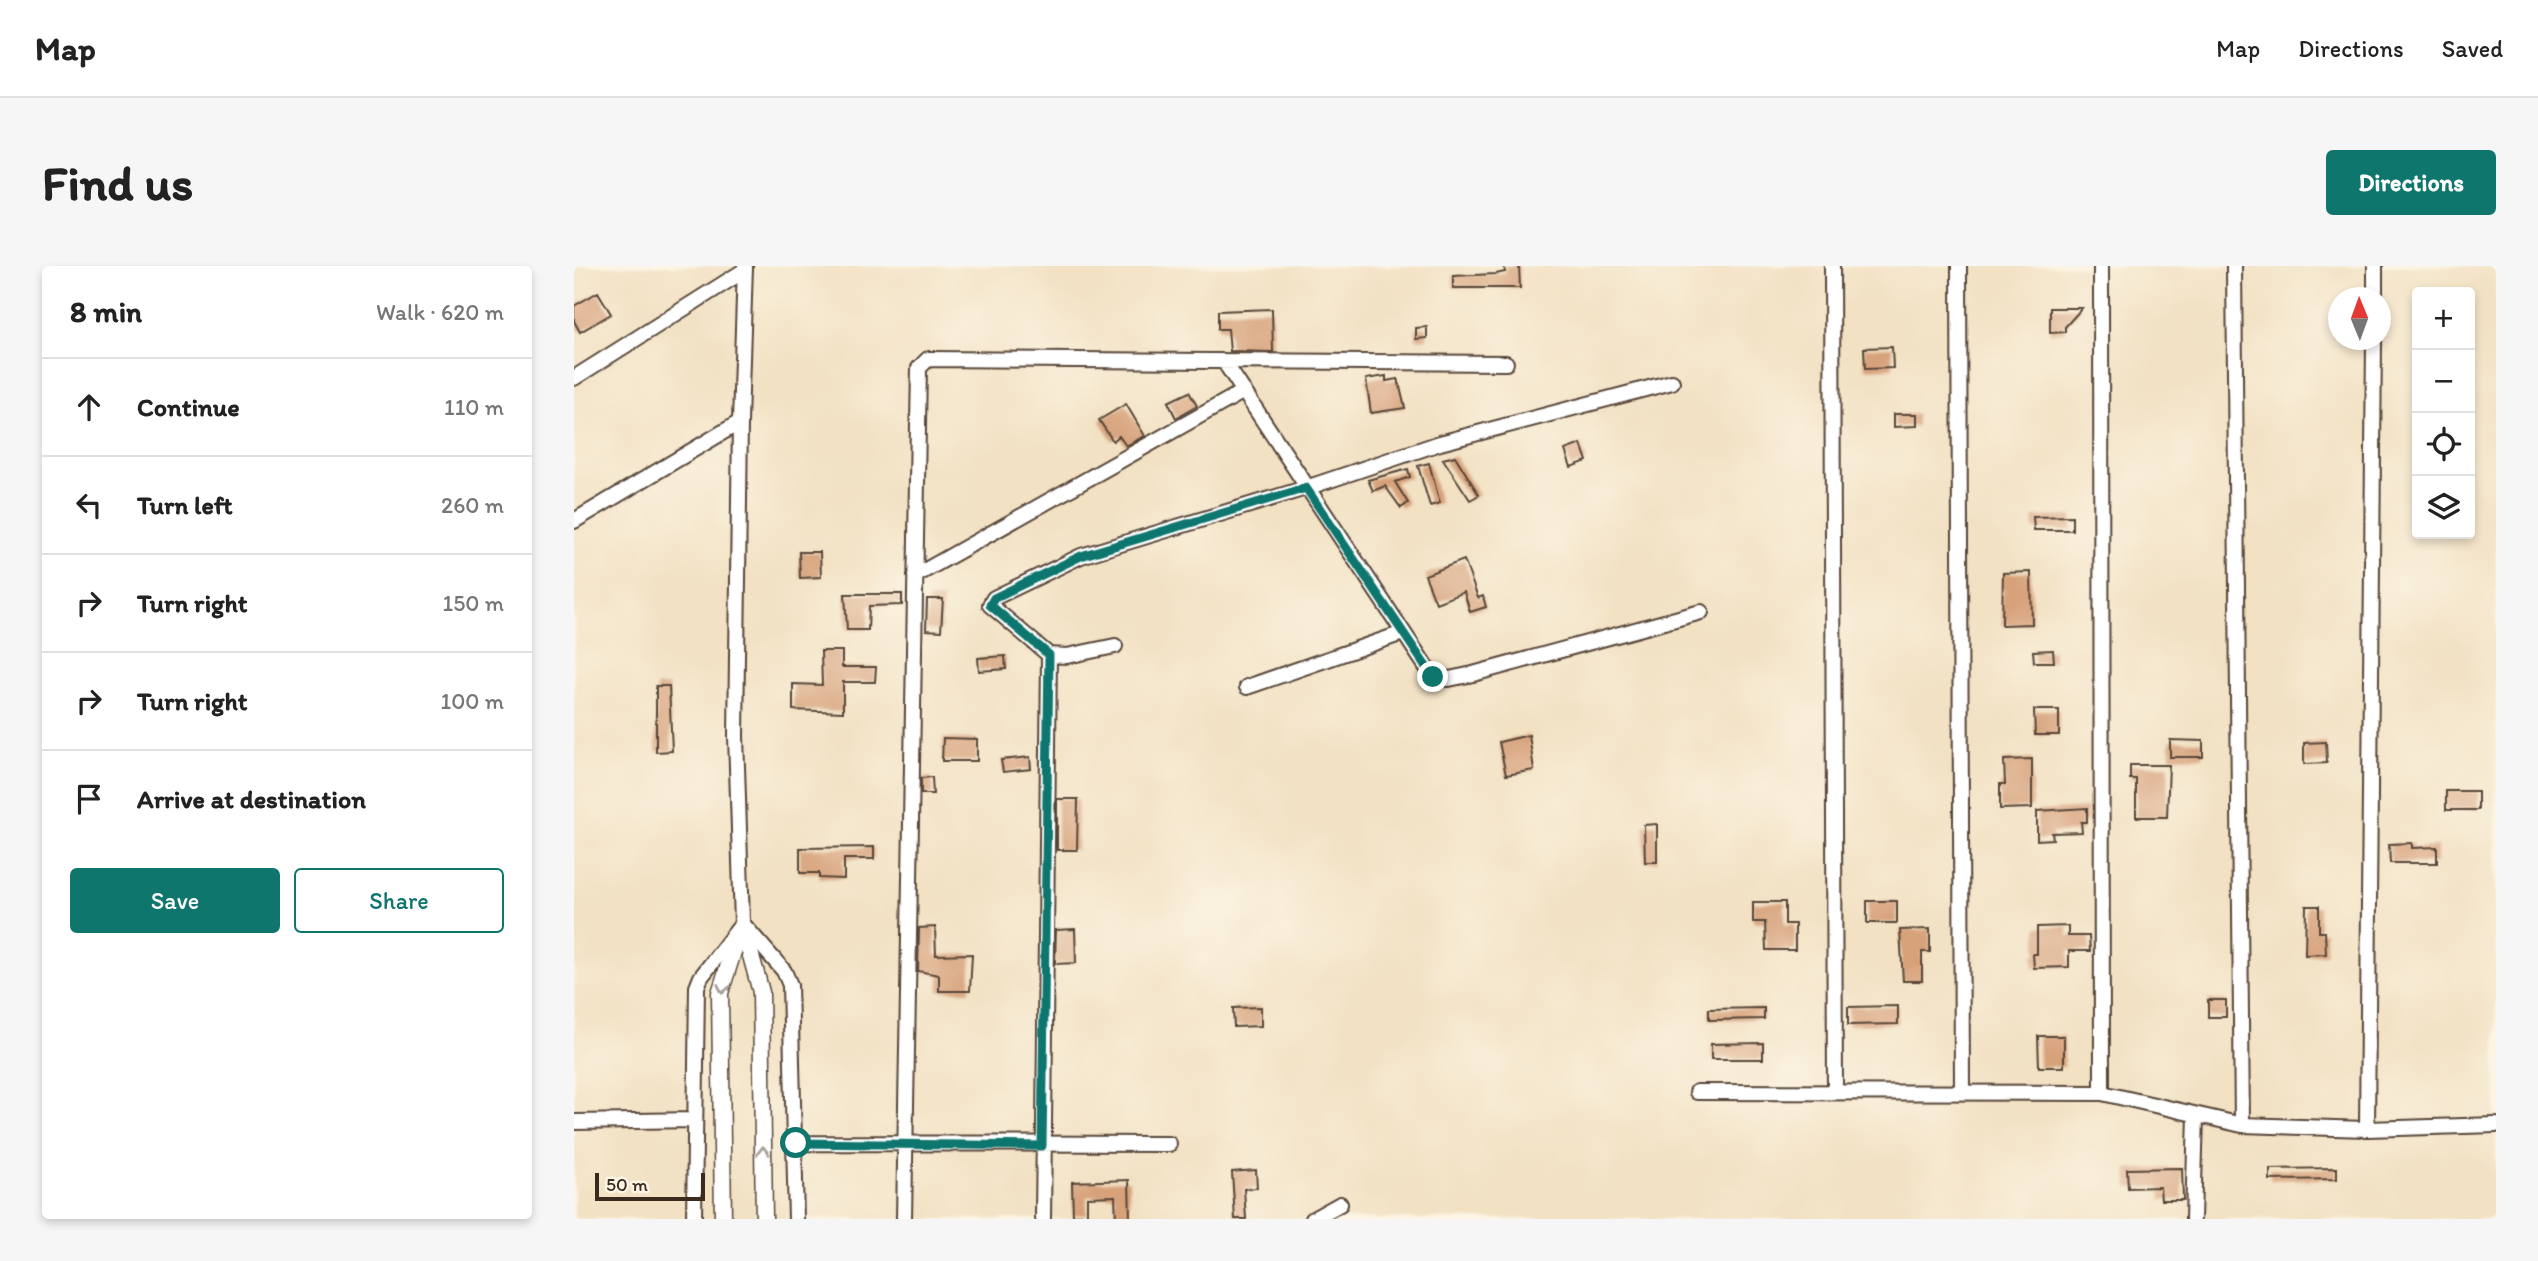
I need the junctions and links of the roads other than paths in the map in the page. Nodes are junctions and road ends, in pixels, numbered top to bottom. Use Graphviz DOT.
graph roads {
  1 [pos="1832,266"];
  2 [pos="1959,266"];
  3 [pos="2101,266"];
  4 [pos="2234,266"];
  5 [pos="2375,266"];
  6 [pos="745,268"];
  7 [pos="2375,287"];
  8 [pos="2374,350"];
  9 [pos="1225,363"];
  10 [pos="1506,363"];
  11 [pos="574,378"];
  12 [pos="1672,382"];
  13 [pos="1244,391"];
  14 [pos="740,422"];
  15 [pos="1306,488"];
  16 [pos="574,521"];
  17 [pos="915,576"];
  18 [pos="1701,612"];
  19 [pos="1403,633"];
  20 [pos="1115,646"];
  21 [pos="1049,655"];
  22 [pos="1247,687"];
  23 [pos="742,923"];
  24 [pos="1697,1091"];
  25 [pos="1835,1092"];
  26 [pos="1962,1092"];
  27 [pos="2102,1093"];
  28 [pos="2196,1115"];
  29 [pos="695,1120"];
  30 [pos="574,1122"];
  31 [pos="2242,1125"];
  32 [pos="2496,1125"];
  33 [pos="2367,1129"];
  34 [pos="796,1143"];
  35 [pos="903,1144"];
  36 [pos="1169,1144"];
  37 [pos="1042,1146"];
  38 [pos="1340,1204"];
  39 [pos="694,1219"];
  40 [pos="723,1219"];
  41 [pos="764,1219"];
  42 [pos="796,1219"];
  43 [pos="904,1219"];
  44 [pos="1043,1219"];
  45 [pos="1313,1219"];
  46 [pos="2193,1219"];
  1 -- 25 [label="street"];
  2 -- 26 [label="street"];
  3 -- 27 [label="street"];
  4 -- 31 [label="street"];
  5 -- 7 [label="street"];
  6 -- 11 [label="street"];
  6 -- 14 [label="street"];
  8 -- 33 [label="street"];
  9 -- 10 [label="street"];
  9 -- 13 [label="street"];
  9 -- 17 [label="street"];
  12 -- 15 [label="street"];
  13 -- 15 [label="street"];
  13 -- 17 [label="street"];
  14 -- 16 [label="street"];
  14 -- 23 [label="street"];
  15 -- 19 [label="street"];
  15 -- 21 [label="street"];
  17 -- 35 [label="street"];
  18 -- 19 [label="street"];
  19 -- 22 [label="street"];
  20 -- 21 [label="street"];
  21 -- 37 [label="street"];
  23 -- 29 [label="street"];
  23 -- 34 [label="street"];
  23 -- 40 [label="street, one-way"];
  41 -- 23 [label="street, one-way"];
  24 -- 25 [label="street"];
  25 -- 26 [label="street"];
  26 -- 27 [label="street"];
  27 -- 28 [label="street"];
  28 -- 31 [label="street"];
  28 -- 46 [label="street"];
  29 -- 30 [label="street"];
  29 -- 39 [label="street"];
  31 -- 33 [label="street"];
  32 -- 33 [label="street"];
  34 -- 35 [label="street"];
  34 -- 42 [label="street"];
  35 -- 37 [label="street"];
  35 -- 43 [label="street"];
  36 -- 37 [label="street"];
  37 -- 44 [label="street"];
  38 -- 45 [label="street"];
}
